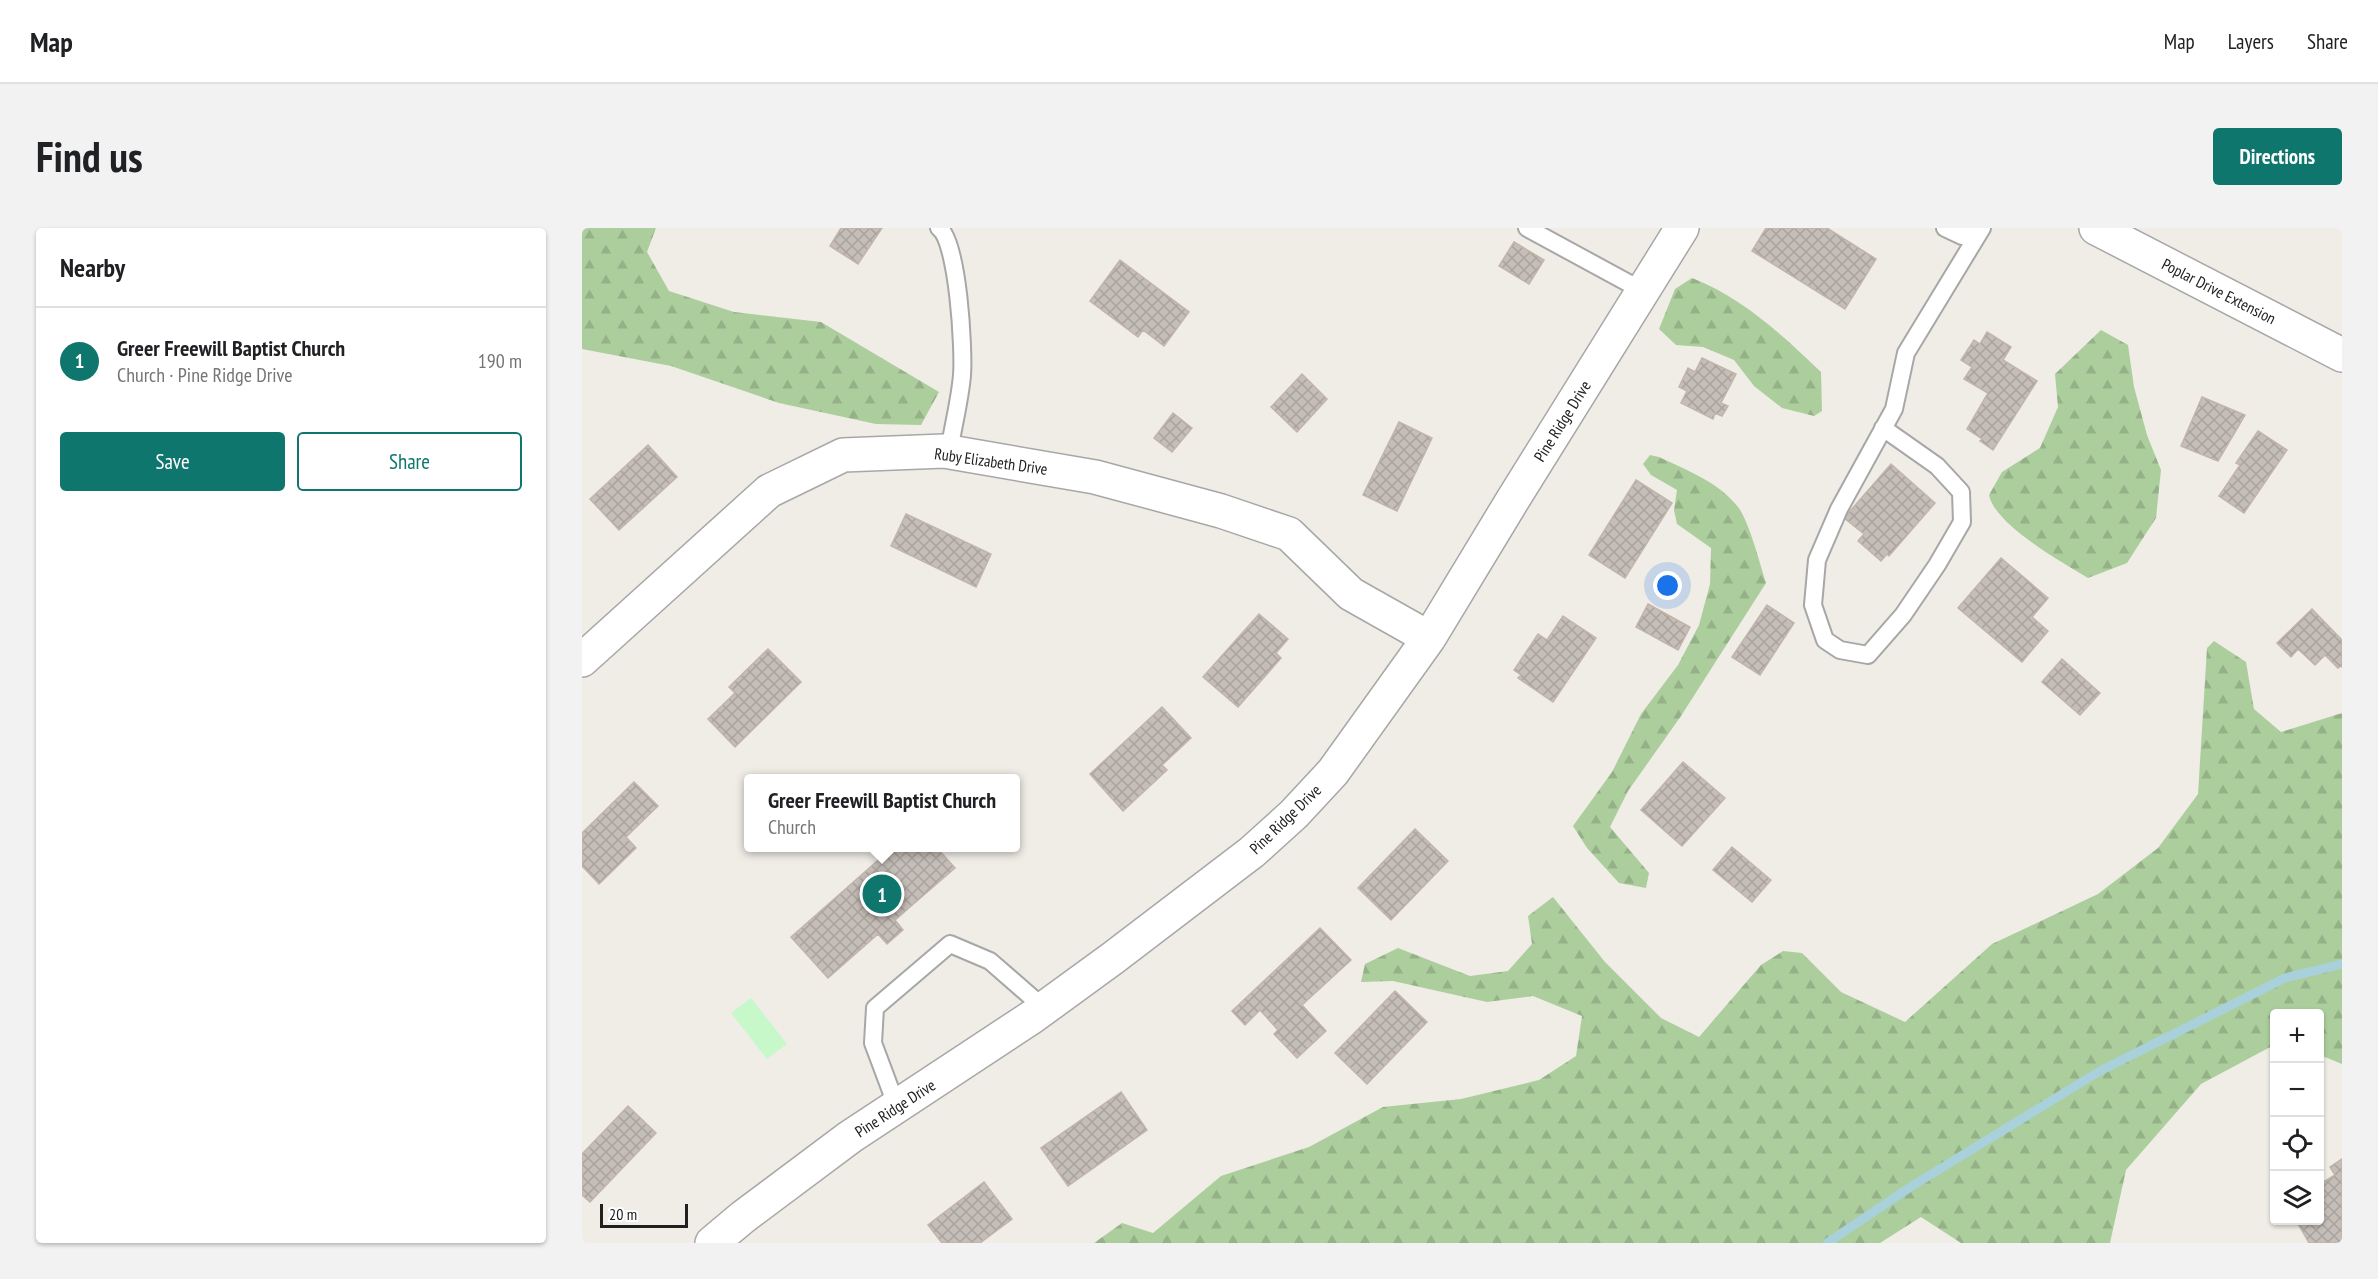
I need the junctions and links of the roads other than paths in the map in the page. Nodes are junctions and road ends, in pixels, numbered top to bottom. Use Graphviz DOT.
graph roads {
  1 [pos="939,228"];
  2 [pos="1527,228"];
  3 [pos="1682,228"];
  4 [pos="1945,228"];
  5 [pos="2096,228"];
  6 [pos="1981,230"];
  7 [pos="1643,291"];
  8 [pos="2342,355"];
  9 [pos="1883,428"];
  10 [pos="949,452"];
  11 [pos="1429,638"];
  12 [pos="582,660"];
  13 [pos="1044,1008"];
  14 [pos="897,1107"];
  15 [pos="712,1243"];
  1 -- 10 [label="lane"];
  2 -- 7 [label="lane"];
  3 -- 7 [label="street, Pine Ridge Drive"];
  4 -- 6 [label="lane"];
  5 -- 8 [label="street, Poplar Drive Extension"];
  6 -- 9 [label="lane"];
  7 -- 11 [label="street, Pine Ridge Drive"];
  9 -- 9 [label="lane"];
  10 -- 11 [label="street, Ruby Elizabeth Drive"];
  10 -- 12 [label="street, Ruby Elizabeth Drive"];
  11 -- 13 [label="street, Pine Ridge Drive"];
  13 -- 14 [label="street, Pine Ridge Drive"];
  13 -- 14 [label="lane"];
  14 -- 15 [label="street, Pine Ridge Drive"];
}
